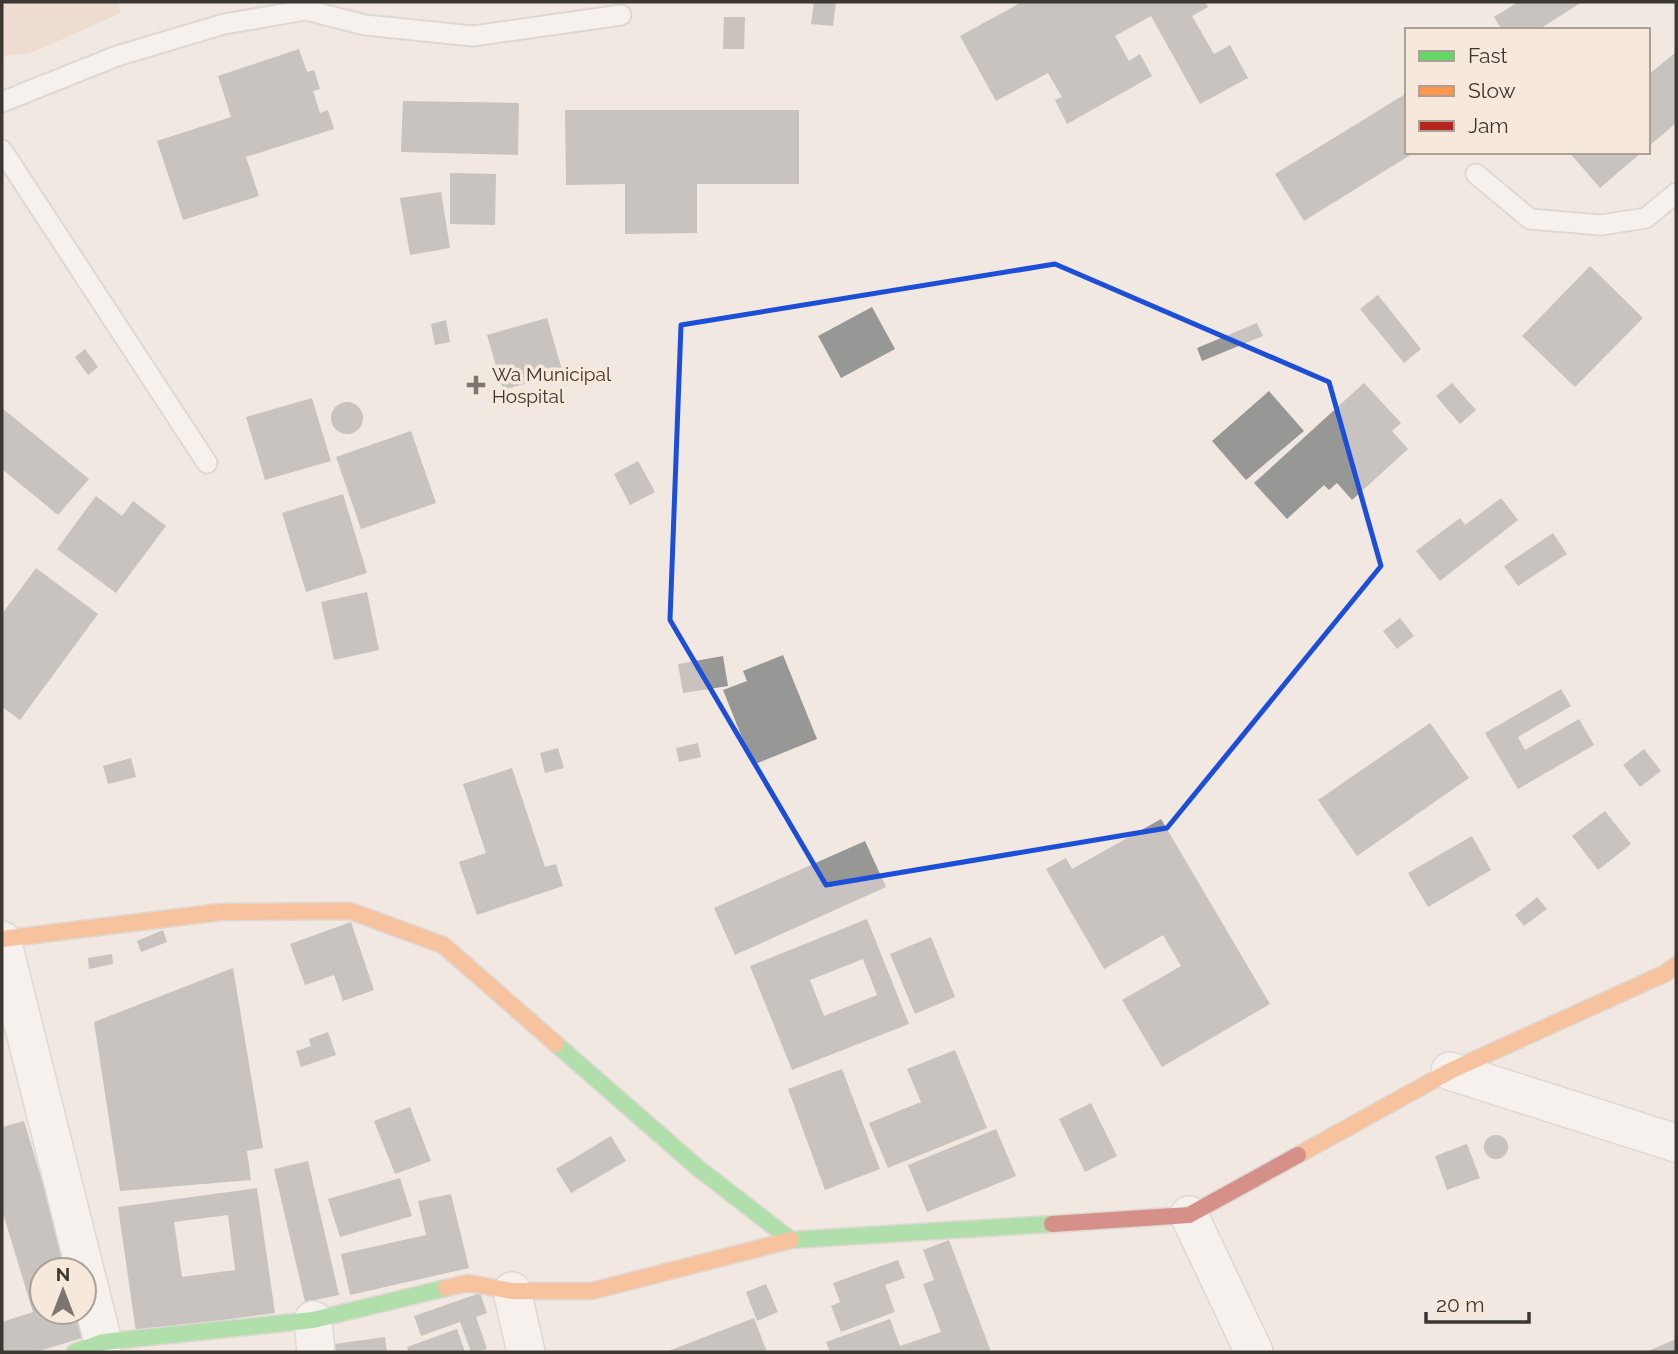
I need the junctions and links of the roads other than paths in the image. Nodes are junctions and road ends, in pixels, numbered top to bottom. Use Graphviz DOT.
graph roads {
  1 [pos="621,15"];
  2 [pos="2,102"];
  3 [pos="2,150"];
  4 [pos="1476,174"];
  5 [pos="1676,193"];
  6 [pos="207,463"];
  7 [pos="2,940"];
  8 [pos="1676,965"];
  9 [pos="1450,1071"];
  10 [pos="1676,1143"];
  11 [pos="1189,1215"];
  12 [pos="791,1240"];
  13 [pos="512,1291"];
  14 [pos="314,1336"];
  15 [pos="89,1347"];
  16 [pos="526,1352"];
  17 [pos="1254,1352"];
  1 -- 2 [label="lane"];
  3 -- 6 [label="lane"];
  4 -- 5 [label="lane"];
  7 -- 12 [label="street"];
  7 -- 15 [label="street"];
  8 -- 9 [label="street"];
  9 -- 10 [label="street"];
  9 -- 11 [label="street"];
  11 -- 12 [label="street"];
  11 -- 17 [label="street"];
  12 -- 13 [label="street"];
  13 -- 14 [label="street"];
  13 -- 16 [label="street"];
  14 -- 15 [label="street"];
}
